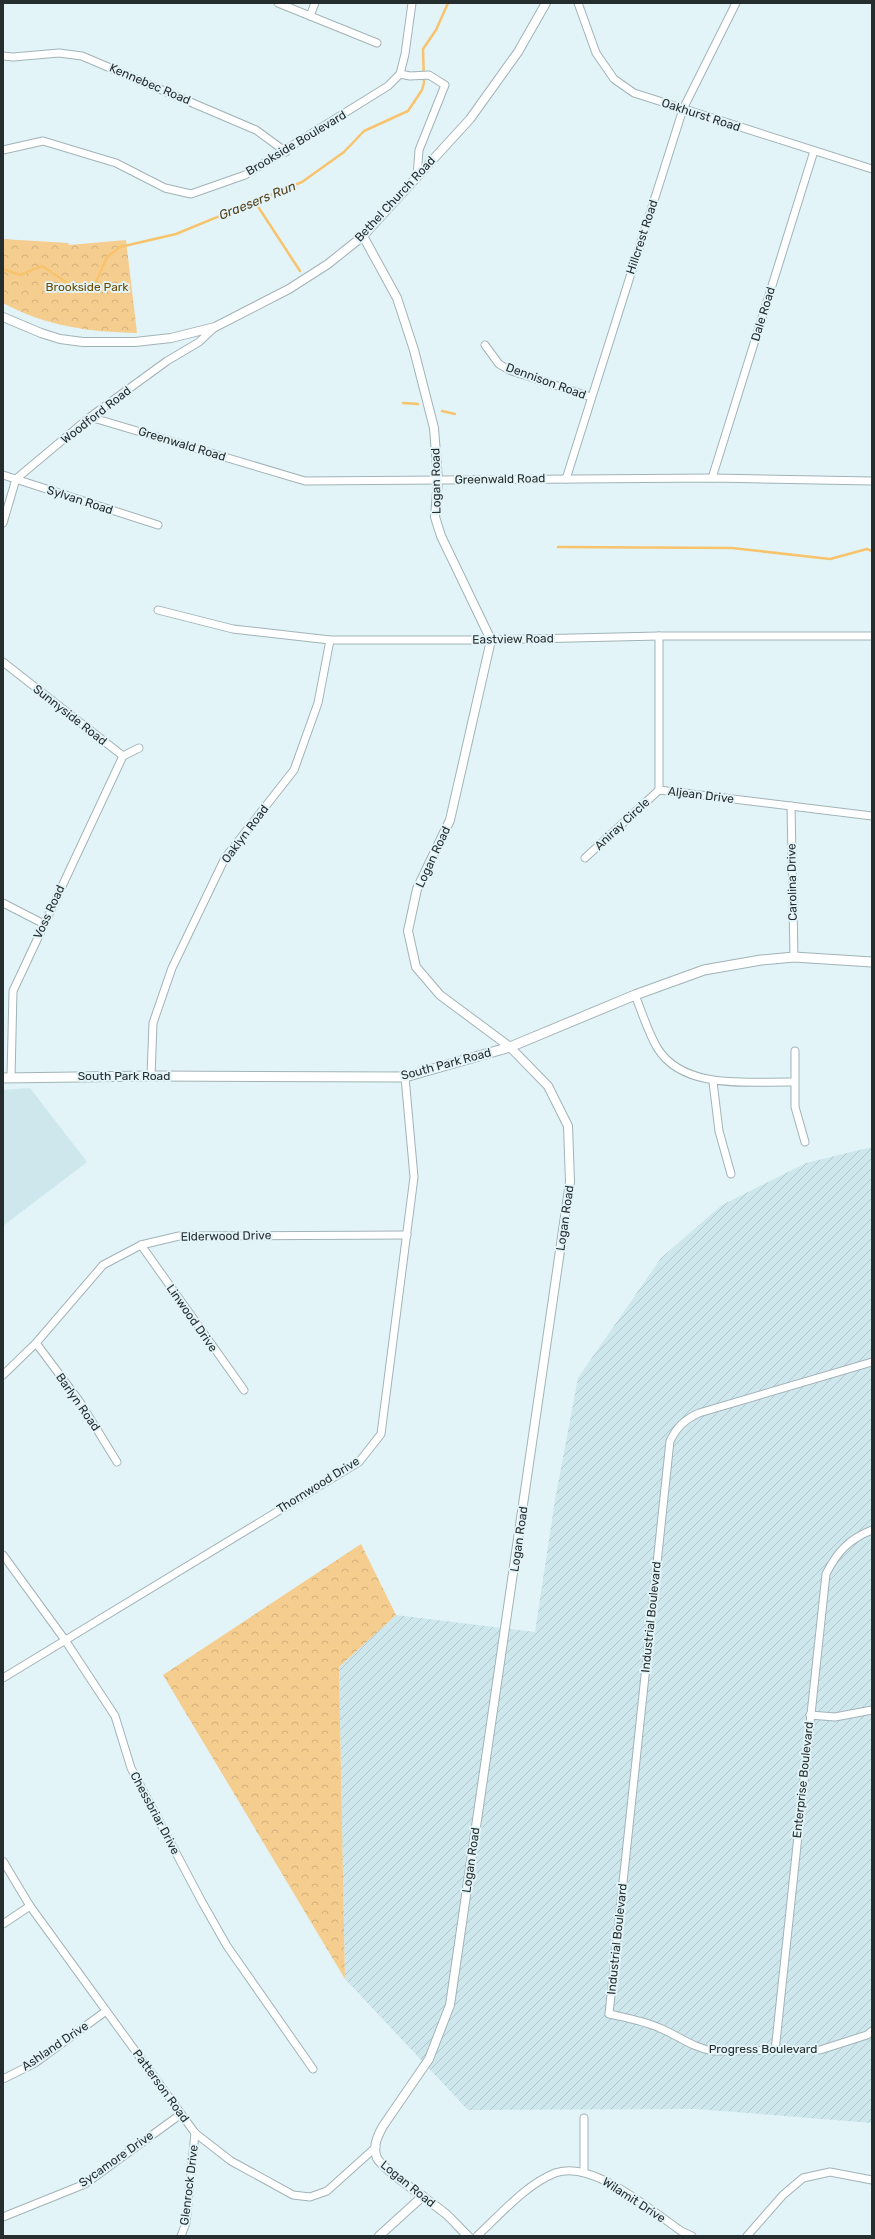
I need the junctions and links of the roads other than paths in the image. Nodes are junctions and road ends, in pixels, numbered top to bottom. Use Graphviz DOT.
graph roads {
  1 [pos="278,3"];
  2 [pos="315,3"];
  3 [pos="412,3"];
  4 [pos="546,3"];
  5 [pos="578,3"];
  6 [pos="736,3"];
  7 [pos="310,16"];
  8 [pos="377,43"];
  9 [pos="3,56"];
  10 [pos="400,74"];
  11 [pos="683,109"];
  12 [pos="3,150"];
  13 [pos="814,151"];
  14 [pos="286,152"];
  15 [pos="872,169"];
  16 [pos="417,176"];
  17 [pos="363,236"];
  18 [pos="3,317"];
  19 [pos="215,327"];
  20 [pos="485,345"];
  21 [pos="591,397"];
  22 [pos="90,417"];
  23 [pos="3,475"];
  24 [pos="712,478"];
  25 [pos="16,479"];
  26 [pos="566,479"];
  27 [pos="438,480"];
  28 [pos="872,481"];
  29 [pos="3,523"];
  30 [pos="158,525"];
  31 [pos="158,610"];
  32 [pos="659,636"];
  33 [pos="872,636"];
  34 [pos="330,640"];
  35 [pos="491,640"];
  36 [pos="3,662"];
  37 [pos="139,748"];
  38 [pos="123,756"];
  39 [pos="659,790"];
  40 [pos="791,806"];
  41 [pos="872,816"];
  42 [pos="586,858"];
  43 [pos="3,903"];
  44 [pos="44,924"];
  45 [pos="794,957"];
  46 [pos="872,962"];
  47 [pos="635,995"];
  48 [pos="510,1047"];
  49 [pos="795,1051"];
  50 [pos="151,1076"];
  51 [pos="7,1077"];
  52 [pos="405,1077"];
  53 [pos="713,1082"];
  54 [pos="794,1082"];
  55 [pos="805,1142"];
  56 [pos="732,1174"];
  57 [pos="407,1235"];
  58 [pos="141,1245"];
  59 [pos="36,1343"];
  60 [pos="872,1362"];
  61 [pos="3,1375"];
  62 [pos="244,1390"];
  63 [pos="117,1462"];
  64 [pos="872,1530"];
  65 [pos="3,1555"];
  66 [pos="65,1640"];
  67 [pos="3,1678"];
  68 [pos="872,1710"];
  69 [pos="810,1715"];
  70 [pos="3,1861"];
  71 [pos="30,1906"];
  72 [pos="3,1924"];
  73 [pos="106,2011"];
  74 [pos="609,2014"];
  75 [pos="872,2031"];
  76 [pos="775,2051"];
  77 [pos="313,2069"];
  78 [pos="3,2079"];
  79 [pos="181,2114"];
  80 [pos="584,2118"];
  81 [pos="195,2133"];
  82 [pos="376,2147"];
  83 [pos="584,2171"];
  84 [pos="872,2180"];
  85 [pos="422,2196"];
  86 [pos="3,2217"];
  87 [pos="181,2236"];
  88 [pos="379,2236"];
  89 [pos="468,2236"];
  90 [pos="476,2236"];
  91 [pos="692,2236"];
  92 [pos="747,2236"];
  1 -- 7 [label="street"];
  2 -- 7 [label="street"];
  3 -- 10 [label="street"];
  4 -- 16 [label="street, Bethel Church Road"];
  5 -- 11 [label="street, Oakhurst Road"];
  6 -- 11 [label="street, Hillcrest Road"];
  7 -- 8 [label="street"];
  9 -- 14 [label="street, Kennebec Road"];
  10 -- 14 [label="street, Brookside Boulevard"];
  10 -- 16 [label="street"];
  11 -- 13 [label="street, Oakhurst Road"];
  11 -- 21 [label="street, Hillcrest Road"];
  12 -- 14 [label="street, Brookside Boulevard"];
  13 -- 15 [label="street, Oakhurst Road"];
  13 -- 24 [label="street, Dale Road"];
  16 -- 17 [label="street, Bethel Church Road"];
  17 -- 19 [label="street, Bethel Church Road"];
  17 -- 27 [label="street, Logan Road"];
  18 -- 19 [label="street, Bethel Church Road"];
  19 -- 22 [label="street, Woodford Road"];
  20 -- 21 [label="street, Dennison Road"];
  21 -- 26 [label="street, Hillcrest Road"];
  22 -- 25 [label="street, Woodford Road"];
  22 -- 27 [label="street, Greenwald Road"];
  23 -- 25 [label="street, Sylvan Road"];
  24 -- 26 [label="street, Greenwald Road"];
  24 -- 28 [label="street, Greenwald Road"];
  25 -- 29 [label="street"];
  25 -- 30 [label="street, Sylvan Road"];
  26 -- 27 [label="street, Greenwald Road"];
  27 -- 35 [label="street, Logan Road"];
  31 -- 34 [label="street, Eastview Road"];
  32 -- 33 [label="street, Eastview Road"];
  32 -- 35 [label="street, Eastview Road"];
  32 -- 39 [label="street, Aljean Drive"];
  34 -- 35 [label="street, Eastview Road"];
  34 -- 50 [label="street, Oaklyn Road"];
  35 -- 48 [label="street, Logan Road"];
  36 -- 38 [label="street, Sunnyside Road"];
  37 -- 38 [label="street"];
  38 -- 44 [label="street, Voss Road"];
  39 -- 40 [label="street, Aljean Drive"];
  39 -- 42 [label="street, Aniray Circle"];
  40 -- 41 [label="street, Aljean Drive"];
  40 -- 45 [label="street, Carolina Drive"];
  43 -- 44 [label="street"];
  44 -- 51 [label="street, Voss Road"];
  45 -- 46 [label="main road, South Park Road"];
  45 -- 47 [label="main road, South Park Road"];
  47 -- 48 [label="main road, South Park Road"];
  47 -- 53 [label="street"];
  48 -- 52 [label="main road, South Park Road"];
  48 -- 82 [label="street, Logan Road"];
  49 -- 54 [label="street"];
  50 -- 51 [label="main road, South Park Road"];
  50 -- 52 [label="main road, South Park Road"];
  52 -- 57 [label="street, Thornwood Drive"];
  53 -- 54 [label="street"];
  53 -- 56 [label="street"];
  54 -- 55 [label="street"];
  57 -- 58 [label="street, Elderwood Drive"];
  57 -- 66 [label="street, Thornwood Drive"];
  58 -- 59 [label="street, Elderwood Drive"];
  58 -- 62 [label="street, Linwood Drive"];
  59 -- 61 [label="street, Elderwood Drive"];
  59 -- 63 [label="street, Barlyn Road"];
  60 -- 74 [label="street, Industrial Boulevard"];
  64 -- 69 [label="street, Enterprise Boulevard"];
  65 -- 66 [label="street, Chessbriar Drive"];
  66 -- 67 [label="street, Thornwood Drive"];
  66 -- 77 [label="street, Chessbriar Drive"];
  68 -- 69 [label="street"];
  69 -- 76 [label="street, Enterprise Boulevard"];
  70 -- 71 [label="street, Patterson Road"];
  71 -- 72 [label="street"];
  71 -- 73 [label="street, Patterson Road"];
  73 -- 78 [label="street, Ashland Drive"];
  73 -- 79 [label="street, Patterson Road"];
  74 -- 76 [label="street, Progress Boulevard"];
  75 -- 76 [label="street, Progress Boulevard"];
  79 -- 81 [label="street, Patterson Road"];
  79 -- 86 [label="street, Sycamore Drive"];
  80 -- 83 [label="street"];
  81 -- 82 [label="street, Patterson Road"];
  81 -- 87 [label="street, Glenrock Drive"];
  82 -- 85 [label="street, Logan Road"];
  83 -- 90 [label="street, Wilamit Drive"];
  83 -- 91 [label="street, Wilamit Drive"];
  84 -- 92 [label="street"];
  85 -- 88 [label="street"];
  85 -- 89 [label="street, Logan Road"];
}
